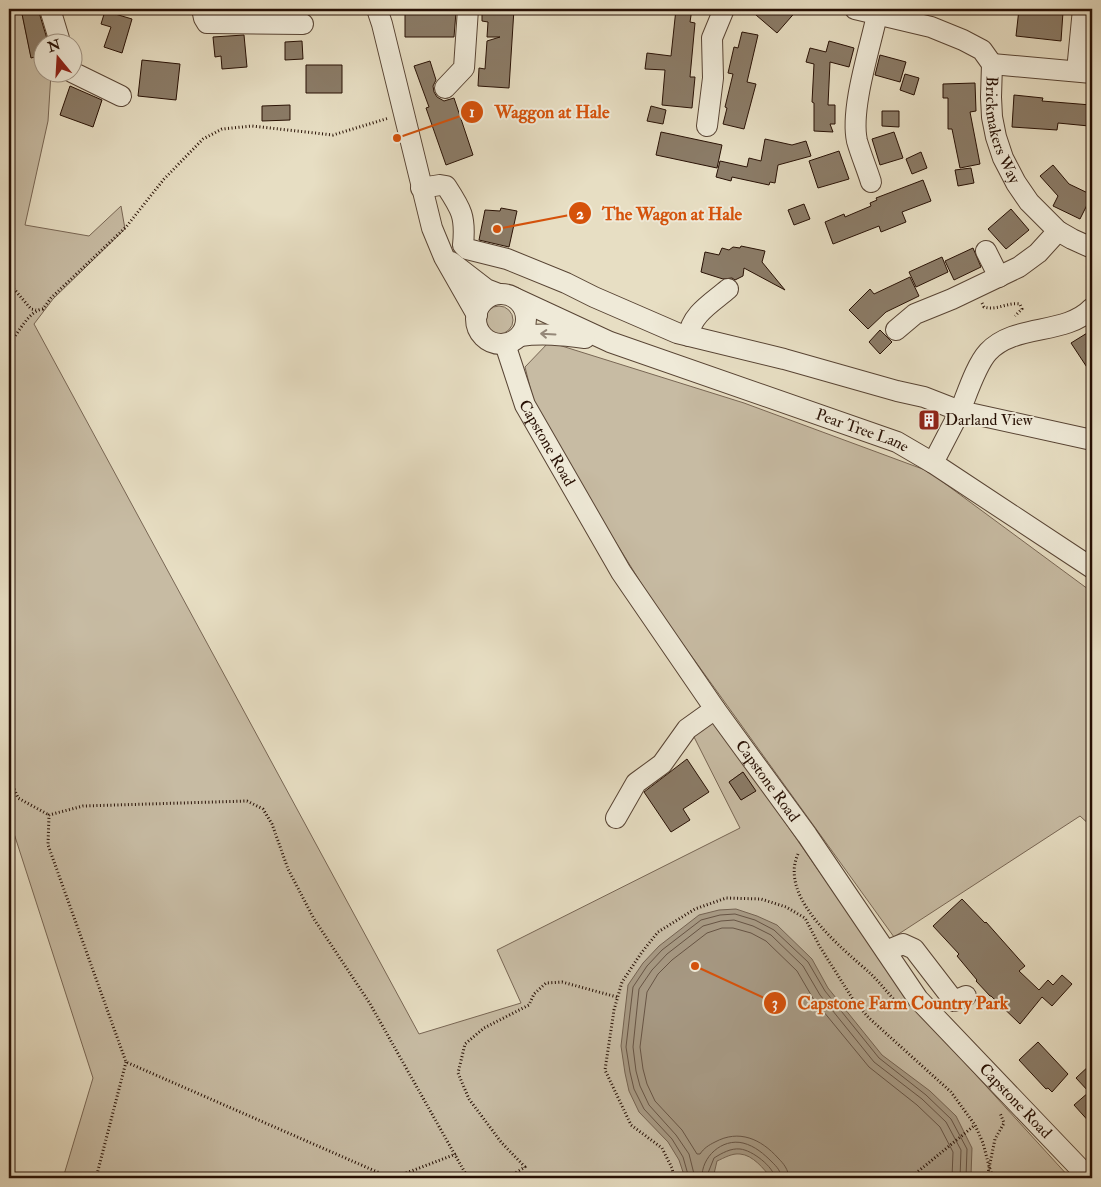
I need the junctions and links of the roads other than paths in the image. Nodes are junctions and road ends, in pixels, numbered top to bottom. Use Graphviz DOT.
graph roads {
  1 [pos="50,9"];
  2 [pos="202,9"];
  3 [pos="376,9"];
  4 [pos="468,9"];
  5 [pos="724,9"];
  6 [pos="855,9"];
  7 [pos="1083,9"];
  8 [pos="877,15"];
  9 [pos="303,24"];
  10 [pos="57,32"];
  11 [pos="992,64"];
  12 [pos="1084,72"];
  13 [pos="82,77"];
  14 [pos="445,88"];
  15 [pos="121,96"];
  16 [pos="708,126"];
  17 [pos="871,182"];
  18 [pos="421,188"];
  19 [pos="1058,231"];
  20 [pos="1092,248"];
  21 [pos="986,251"];
  22 [pos="444,257"];
  23 [pos="994,280"];
  24 [pos="728,289"];
  25 [pos="507,296"];
  26 [pos="1092,308"];
  27 [pos="477,315"];
  28 [pos="896,330"];
  29 [pos="689,336"];
  30 [pos="512,340"];
  31 [pos="610,342"];
  32 [pos="960,411"];
  33 [pos="1092,440"];
  34 [pos="933,463"];
  35 [pos="1092,568"];
  36 [pos="715,709"];
  37 [pos="616,818"];
  38 [pos="886,951"];
  39 [pos="966,996"];
  40 [pos="1089,1178"];
  1 -- 10 [label="street"];
  2 -- 9 [label="street"];
  3 -- 18 [label="street"];
  4 -- 14 [label="street"];
  5 -- 16 [label="street"];
  6 -- 8 [label="street, Brickmakers Way"];
  7 -- 12 [label="street"];
  8 -- 11 [label="street, Brickmakers Way"];
  8 -- 17 [label="street"];
  11 -- 12 [label="street"];
  11 -- 19 [label="street, Brickmakers Way"];
  13 -- 15 [label="street"];
  18 -- 22 [label="street"];
  18 -- 29 [label="street"];
  19 -- 20 [label="street, Brickmakers Way"];
  19 -- 23 [label="street"];
  21 -- 23 [label="street"];
  22 -- 25 [label="street"];
  22 -- 27 [label="street"];
  23 -- 28 [label="street"];
  24 -- 29 [label="street"];
  25 -- 27 [label="street"];
  25 -- 30 [label="street"];
  25 -- 31 [label="street, Pear Tree Lane"];
  26 -- 32 [label="street"];
  27 -- 30 [label="street"];
  29 -- 32 [label="street"];
  31 -- 30 [label="street, Pear Tree Lane, one-way"];
  30 -- 36 [label="street, Capstone Road"];
  31 -- 34 [label="street, Pear Tree Lane"];
  32 -- 33 [label="street"];
  32 -- 34 [label="street"];
  34 -- 35 [label="street, Pear Tree Lane"];
  36 -- 37 [label="street"];
  36 -- 38 [label="street, Capstone Road"];
  38 -- 39 [label="street"];
  38 -- 40 [label="street, Capstone Road"];
}
